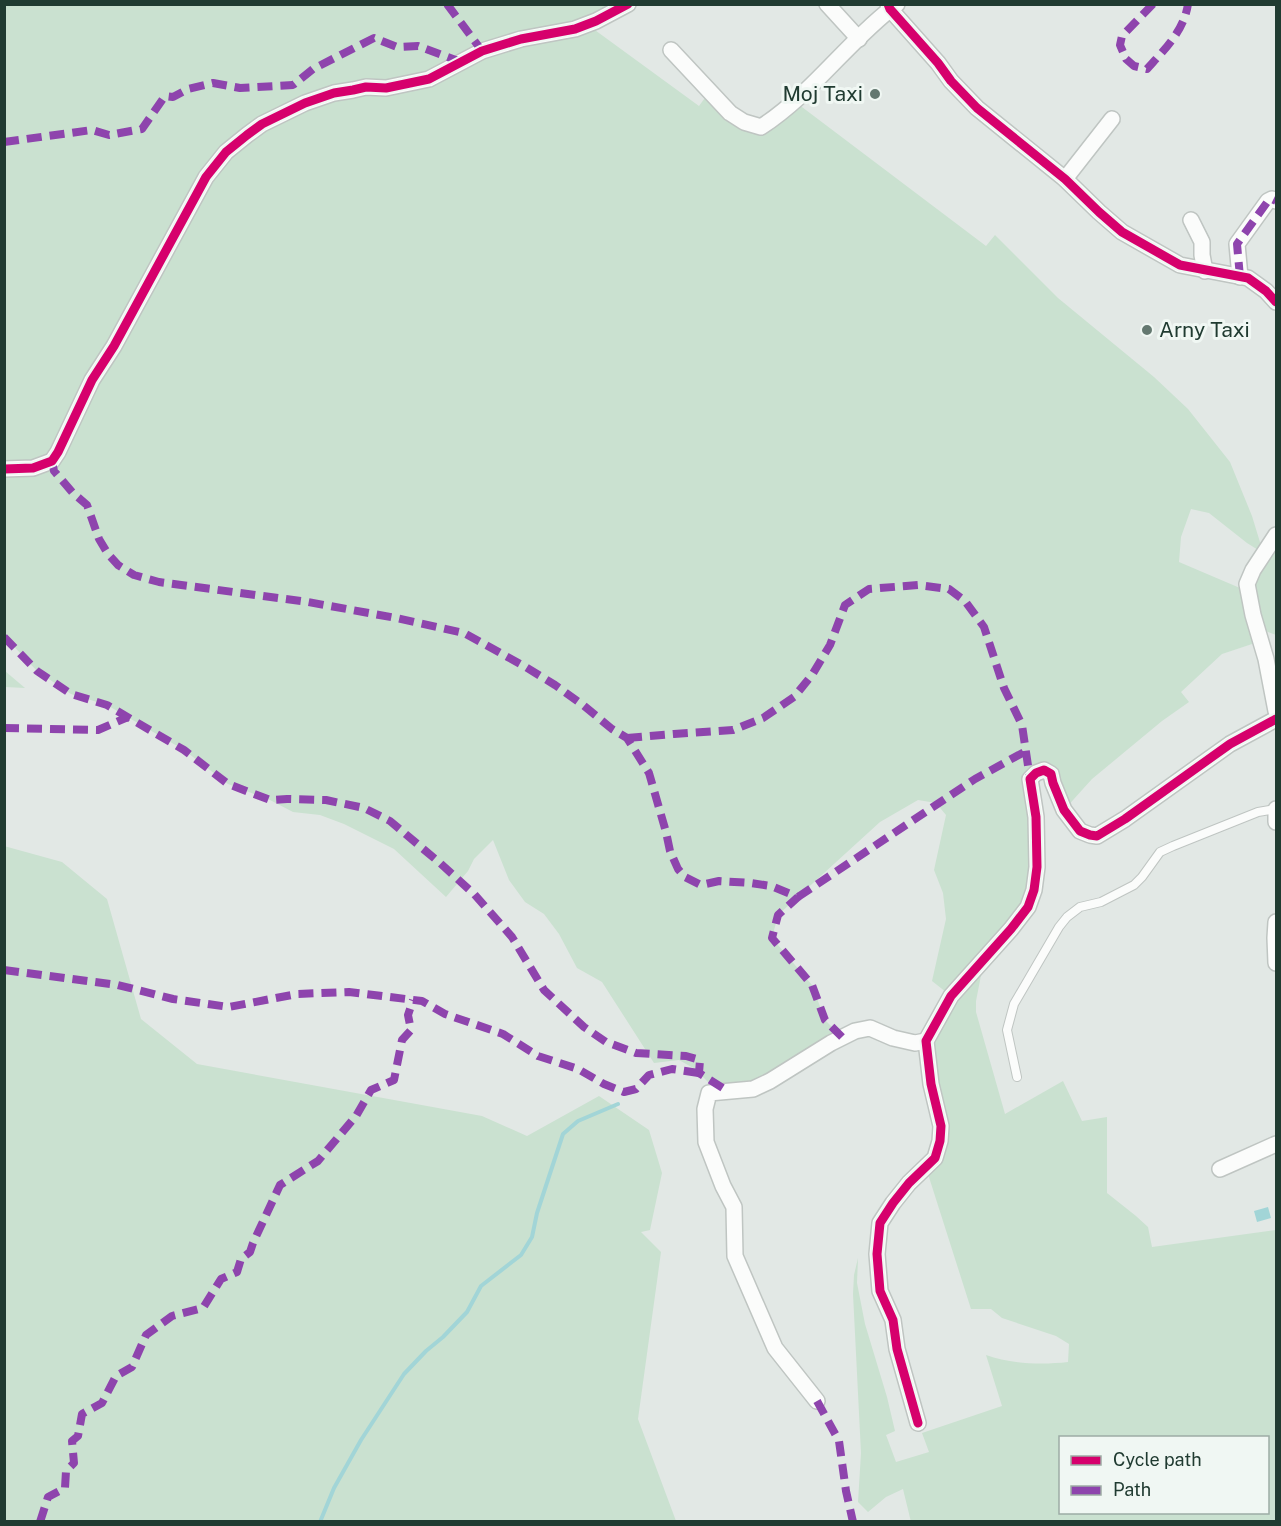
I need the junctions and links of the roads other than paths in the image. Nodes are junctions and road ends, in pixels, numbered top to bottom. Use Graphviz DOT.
graph roads {
  1 [pos="628,4"];
  2 [pos="827,4"];
  3 [pos="892,6"];
  4 [pos="859,39"];
  5 [pos="671,50"];
  6 [pos="1112,119"];
  7 [pos="1065,179"];
  8 [pos="1276,201"];
  9 [pos="1191,220"];
  10 [pos="1205,271"];
  11 [pos="1240,277"];
  12 [pos="1276,302"];
  13 [pos="4,469"];
  14 [pos="1276,536"];
  15 [pos="1276,711"];
  16 [pos="1276,719"];
  17 [pos="1276,809"];
  18 [pos="1276,822"];
  19 [pos="1276,922"];
  20 [pos="1276,963"];
  21 [pos="926,1041"];
  22 [pos="1017,1077"];
  23 [pos="1276,1144"];
  24 [pos="1220,1169"];
  25 [pos="817,1401"];
  26 [pos="918,1423"];
  1 -- 13 [label="street"];
  2 -- 4 [label="street"];
  3 -- 4 [label="street"];
  3 -- 7 [label="street"];
  4 -- 5 [label="street"];
  6 -- 7 [label="street"];
  7 -- 10 [label="street"];
  8 -- 11 [label="street"];
  9 -- 10 [label="street"];
  10 -- 11 [label="street"];
  11 -- 12 [label="street"];
  14 -- 15 [label="street"];
  16 -- 21 [label="street"];
  17 -- 18 [label="street"];
  17 -- 22 [label="lane"];
  19 -- 20 [label="street"];
  21 -- 25 [label="street"];
  21 -- 26 [label="street"];
  23 -- 24 [label="street"];
}
